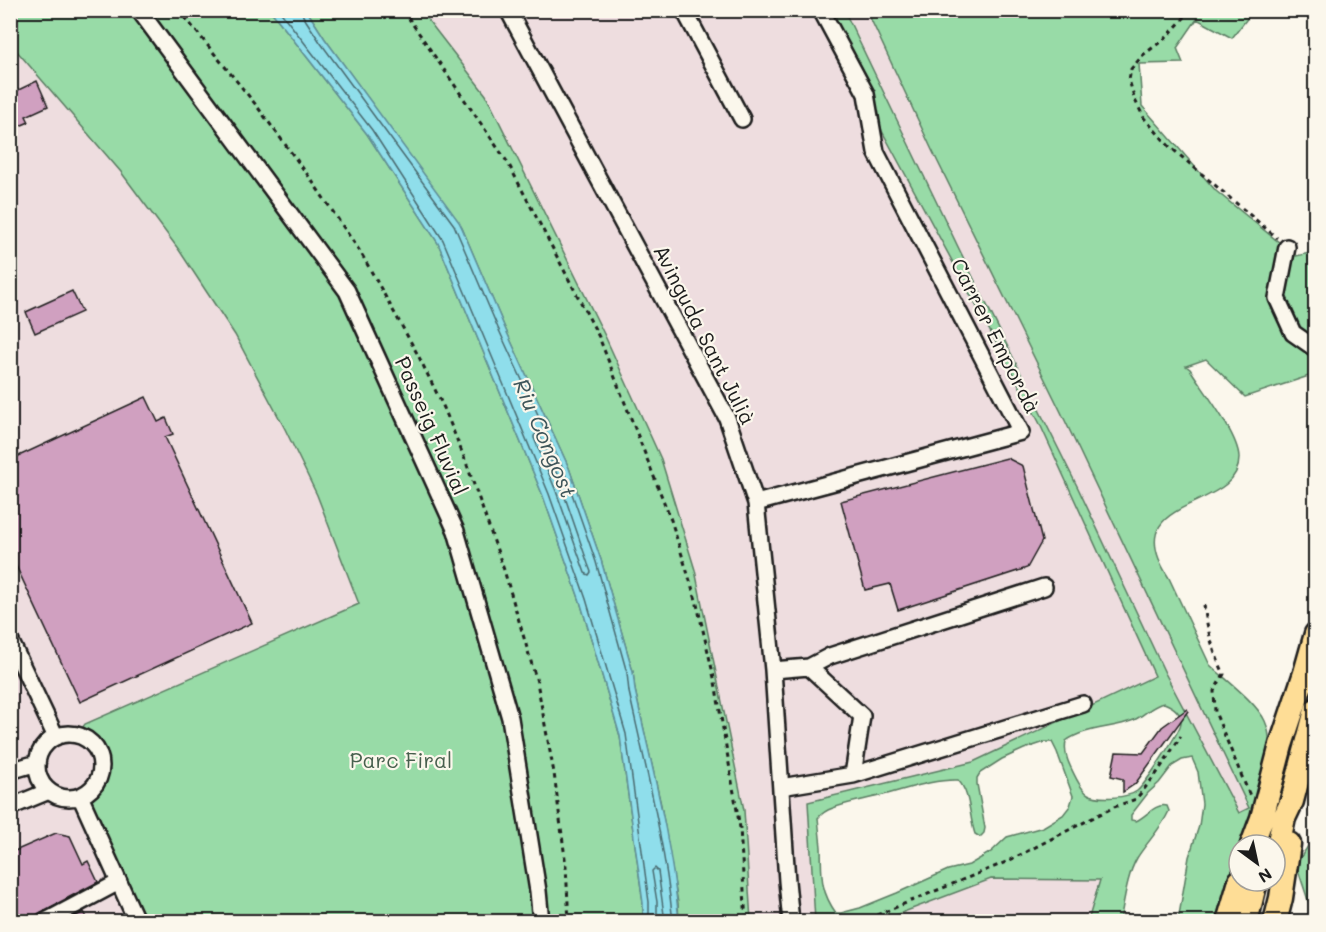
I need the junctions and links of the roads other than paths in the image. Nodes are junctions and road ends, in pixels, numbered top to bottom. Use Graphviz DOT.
graph roads {
  1 [pos="139,10"];
  2 [pos="508,10"];
  3 [pos="684,10"];
  4 [pos="821,10"];
  5 [pos="742,119"];
  6 [pos="1287,247"];
  7 [pos="1316,349"];
  8 [pos="756,503"];
  9 [pos="1044,587"];
  10 [pos="1316,634"];
  11 [pos="10,640"];
  12 [pos="809,668"];
  13 [pos="772,670"];
  14 [pos="1305,673"];
  15 [pos="1083,704"];
  16 [pos="1316,710"];
  17 [pos="56,737"];
  18 [pos="37,763"];
  19 [pos="10,771"];
  20 [pos="853,775"];
  21 [pos="781,787"];
  22 [pos="49,791"];
  23 [pos="80,796"];
  24 [pos="1292,801"];
  25 [pos="10,807"];
  26 [pos="1256,833"];
  27 [pos="1267,833"];
  28 [pos="1281,833"];
  29 [pos="119,882"];
  30 [pos="1236,893"];
  31 [pos="1253,893"];
  32 [pos="1268,893"];
  33 [pos="44,921"];
  34 [pos="137,921"];
  35 [pos="541,921"];
  36 [pos="791,921"];
  37 [pos="1228,921"];
  38 [pos="1246,921"];
  39 [pos="1262,921"];
  40 [pos="1275,921"];
  1 -- 35 [label="street, Passeig Fluvial"];
  2 -- 8 [label="street, Avinguda Sant Julià"];
  3 -- 5 [label="street"];
  4 -- 8 [label="street, Carrer Empordà"];
  6 -- 7 [label="street"];
  8 -- 13 [label="street, Avinguda Sant Julià"];
  9 -- 12 [label="street"];
  10 -- 14 [label="highway"];
  11 -- 17 [label="street"];
  12 -- 13 [label="street"];
  12 -- 20 [label="street"];
  13 -- 21 [label="street, Avinguda Sant Julià"];
  14 -- 26 [label="highway"];
  14 -- 27 [label="highway"];
  15 -- 20 [label="street"];
  16 -- 24 [label="highway"];
  17 -- 18 [label="street"];
  17 -- 23 [label="street"];
  18 -- 19 [label="street"];
  18 -- 22 [label="street"];
  20 -- 21 [label="street"];
  21 -- 36 [label="street, Avinguda Sant Julià"];
  22 -- 23 [label="street"];
  22 -- 25 [label="street"];
  23 -- 29 [label="street"];
  24 -- 28 [label="highway"];
  24 -- 40 [label="highway"];
  29 -- 33 [label="street"];
  29 -- 34 [label="street"];
  30 -- 37 [label="highway"];
  31 -- 38 [label="highway"];
  32 -- 39 [label="highway"];
}
